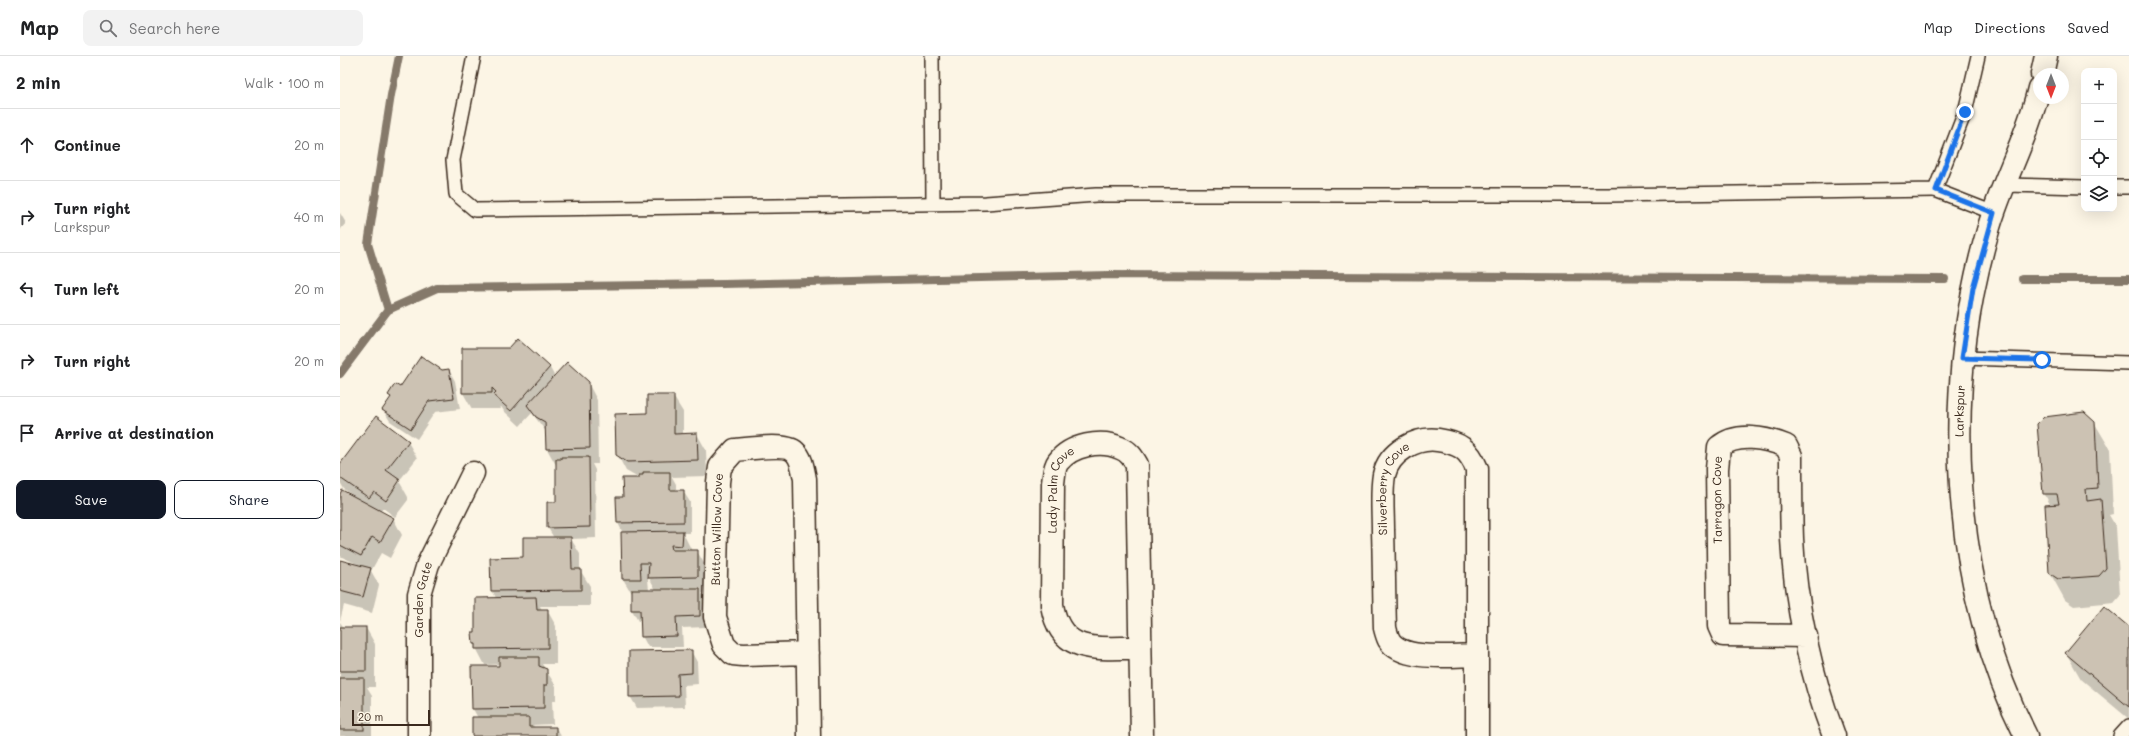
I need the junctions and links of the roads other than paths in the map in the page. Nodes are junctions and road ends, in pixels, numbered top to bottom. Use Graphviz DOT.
graph roads {
  1 [pos="474,56"];
  2 [pos="932,56"];
  3 [pos="1978,56"];
  4 [pos="2046,56"];
  5 [pos="2043,68"];
  6 [pos="2035,104"];
  7 [pos="2005,185"];
  8 [pos="2081,187"];
  9 [pos="2117,187"];
  10 [pos="2129,187"];
  11 [pos="1936,190"];
  12 [pos="933,203"];
  13 [pos="1994,213"];
  14 [pos="1962,358"];
  15 [pos="2129,363"];
  16 [pos="474,473"];
  17 [pos="1806,636"];
  18 [pos="1140,648"];
  19 [pos="808,653"];
  20 [pos="1476,655"];
  21 [pos="2129,726"];
  22 [pos="419,736"];
  23 [pos="809,736"];
  24 [pos="1142,736"];
  25 [pos="1477,736"];
  26 [pos="1834,736"];
  27 [pos="2026,736"];
  28 [pos="2120,736"];
  1 -- 12 [label="lane"];
  2 -- 12 [label="lane"];
  3 -- 11 [label="lane"];
  4 -- 5 [label="street"];
  6 -- 7 [label="street, Larkspur"];
  7 -- 8 [label="lane"];
  7 -- 13 [label="street, Larkspur"];
  9 -- 10 [label="lane"];
  11 -- 12 [label="lane"];
  11 -- 13 [label="lane"];
  13 -- 14 [label="street, Larkspur"];
  14 -- 15 [label="lane"];
  14 -- 27 [label="street, Larkspur"];
  16 -- 22 [label="street, Garden Gate"];
  17 -- 17 [label="street, Tarragon Cove"];
  17 -- 26 [label="street, Tarragon Cove"];
  18 -- 18 [label="street, Lady Palm Cove"];
  18 -- 24 [label="street, Lady Palm Cove"];
  19 -- 19 [label="street, Button Willow Cove"];
  19 -- 23 [label="street, Button Willow Cove"];
  20 -- 20 [label="street, Silverberry Cove"];
  20 -- 25 [label="street, Silverberry Cove"];
  21 -- 28 [label="lane"];
}
